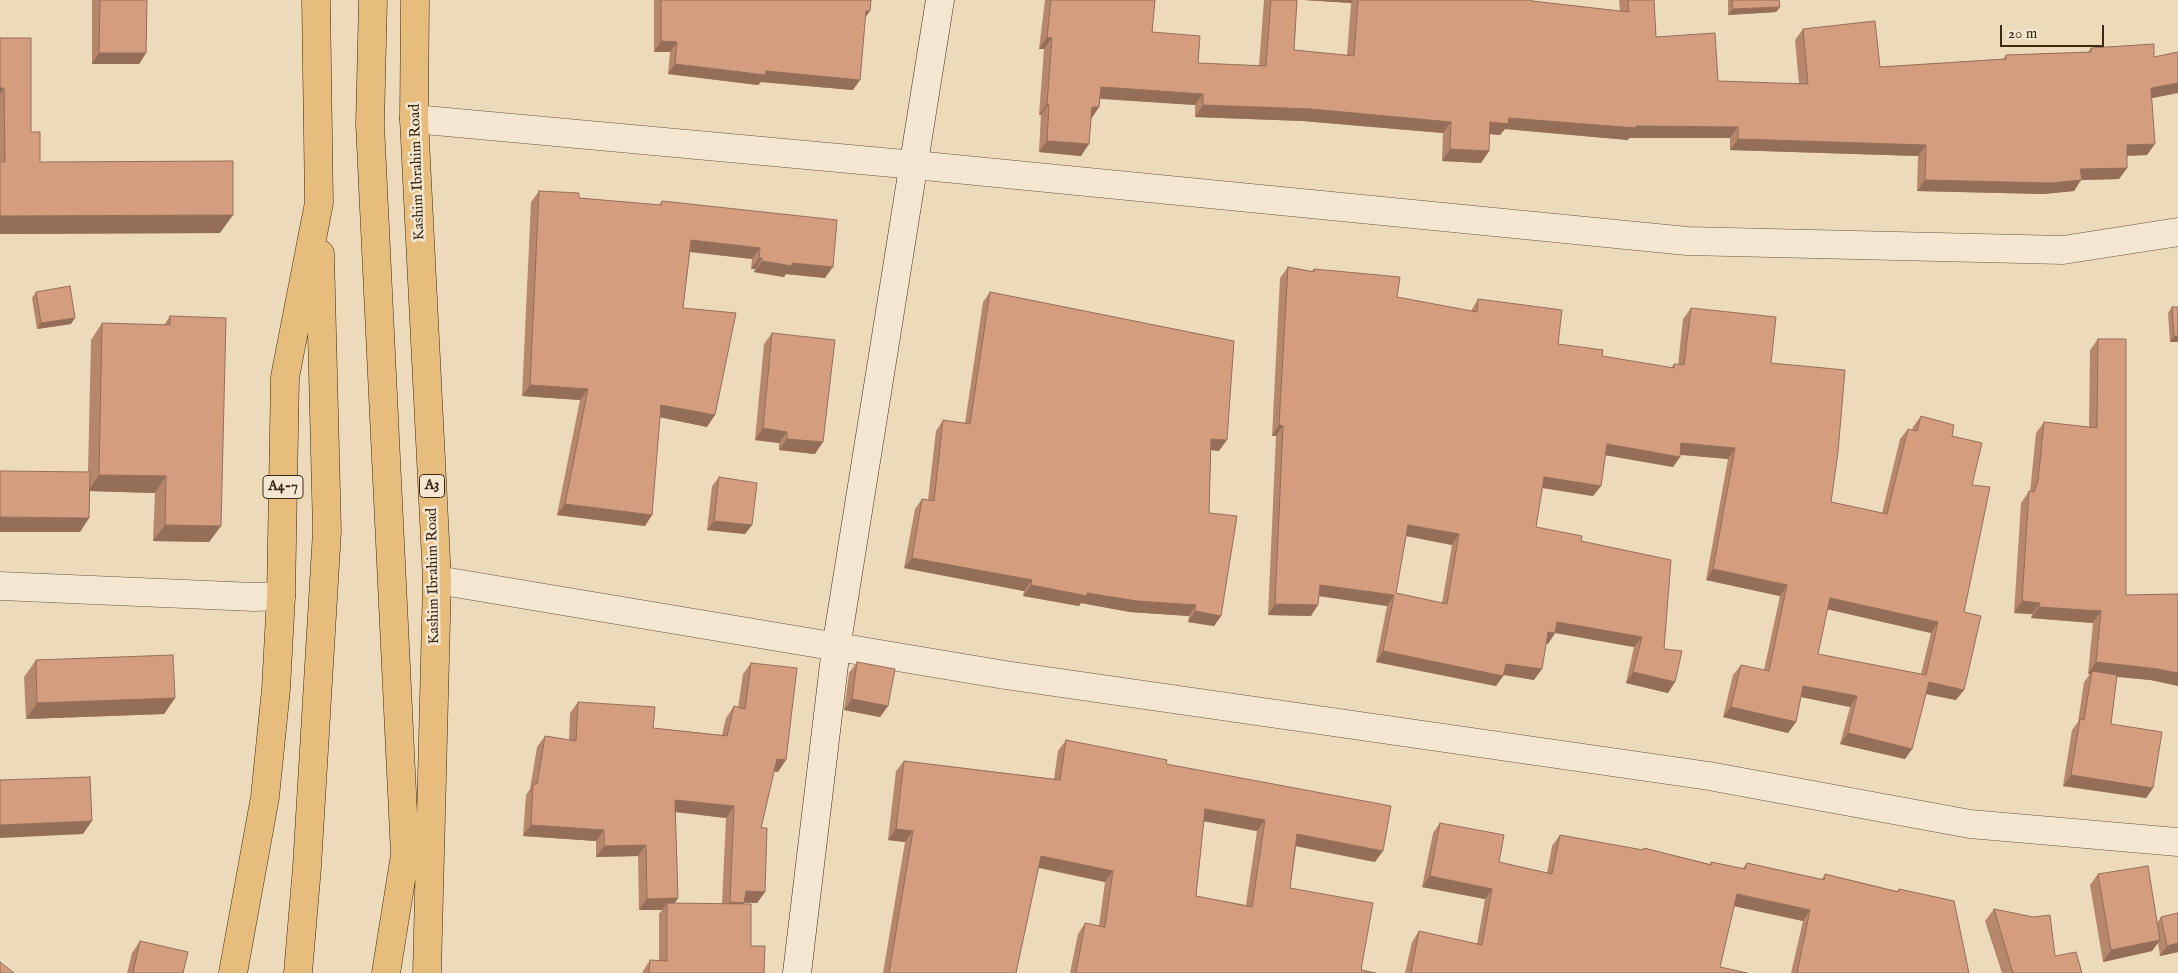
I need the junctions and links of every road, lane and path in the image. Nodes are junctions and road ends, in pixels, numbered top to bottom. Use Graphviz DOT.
graph roads {
  1 [pos="316,0"];
  2 [pos="373,0"];
  3 [pos="415,0"];
  4 [pos="940,0"];
  5 [pos="414,118"];
  6 [pos="915,165"];
  7 [pos="319,203"];
  8 [pos="2178,232"];
  9 [pos="437,580"];
  10 [pos="0,586"];
  11 [pos="281,596"];
  12 [pos="836,648"];
  13 [pos="2178,842"];
  14 [pos="233,973"];
  15 [pos="298,973"];
  16 [pos="386,973"];
  17 [pos="428,973"];
  18 [pos="797,973"];
  1 -- 7 [label="highway, A4-7"];
  2 -- 16 [label="highway"];
  3 -- 5 [label="highway, Kashim Ibrahim Road / A3"];
  4 -- 6 [label="street"];
  5 -- 6 [label="street"];
  5 -- 9 [label="highway, Kashim Ibrahim Road / A3"];
  6 -- 8 [label="street"];
  6 -- 12 [label="street"];
  7 -- 11 [label="highway, A4-7"];
  7 -- 15 [label="highway, A4-7"];
  9 -- 12 [label="street"];
  9 -- 17 [label="highway, Kashim Ibrahim Road / A3"];
  10 -- 11 [label="street"];
  11 -- 14 [label="highway, A4-7"];
  12 -- 13 [label="street"];
  12 -- 18 [label="street"];
}
